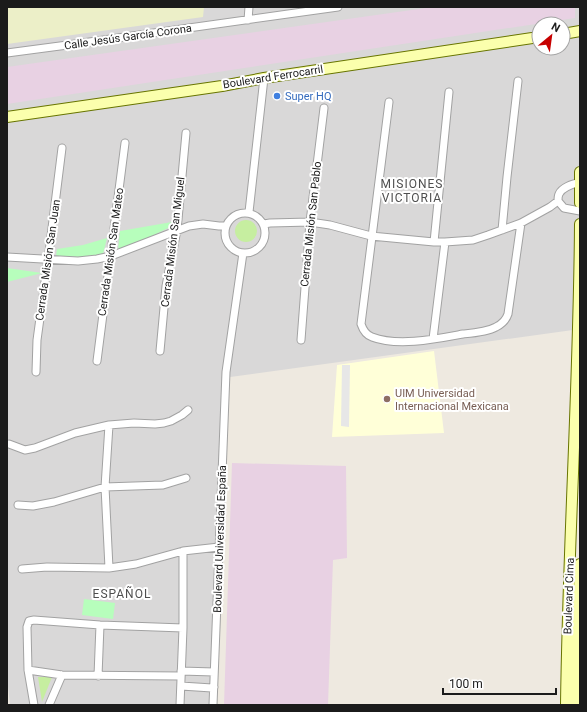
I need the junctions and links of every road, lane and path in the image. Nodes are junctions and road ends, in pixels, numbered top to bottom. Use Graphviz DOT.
graph roads {
  1 [pos="249,7"];
  2 [pos="338,7"];
  3 [pos="248,20"];
  4 [pos="531,38"];
  5 [pos="7,53"];
  6 [pos="264,78"];
  7 [pos="518,81"];
  8 [pos="449,92"];
  9 [pos="388,102"];
  10 [pos="324,108"];
  11 [pos="7,117"];
  12 [pos="186,132"];
  13 [pos="125,143"];
  14 [pos="62,148"];
  15 [pos="580,172"];
  16 [pos="580,182"];
  17 [pos="558,201"];
  18 [pos="580,203"];
  19 [pos="580,211"];
  20 [pos="248,212"];
  21 [pos="310,222"];
  22 [pos="521,222"];
  23 [pos="264,224"];
  24 [pos="580,224"];
  25 [pos="226,226"];
  26 [pos="177,230"];
  27 [pos="502,230"];
  28 [pos="371,236"];
  29 [pos="434,242"];
  30 [pos="445,242"];
  31 [pos="243,252"];
  32 [pos="111,256"];
  33 [pos="7,257"];
  34 [pos="48,260"];
  35 [pos="580,282"];
  36 [pos="433,339"];
  37 [pos="300,340"];
  38 [pos="160,351"];
  39 [pos="97,361"];
  40 [pos="36,372"];
  41 [pos="188,410"];
  42 [pos="577,416"];
  43 [pos="109,425"];
  44 [pos="9,444"];
  45 [pos="186,478"];
  46 [pos="105,487"];
  47 [pos="18,505"];
  48 [pos="219,547"];
  49 [pos="183,551"];
  50 [pos="580,564"];
  51 [pos="109,568"];
  52 [pos="22,569"];
  53 [pos="573,605"];
  54 [pos="100,625"];
  55 [pos="183,628"];
  56 [pos="574,669"];
  57 [pos="28,670"];
  58 [pos="214,672"];
  59 [pos="181,674"];
  60 [pos="62,675"];
  61 [pos="98,676"];
  62 [pos="181,686"];
  63 [pos="214,687"];
  64 [pos="34,705"];
  65 [pos="49,705"];
  66 [pos="180,705"];
  67 [pos="213,705"];
  68 [pos="566,705"];
  69 [pos="575,705"];
  1 -- 3 [label="street"];
  2 -- 3 [label="street, Calle Jesús García Corona"];
  3 -- 5 [label="street, Calle Jesús García Corona"];
  4 -- 6 [label="main road, Boulevard Ferrocarril"];
  6 -- 11 [label="main road, Boulevard Ferrocarril"];
  6 -- 20 [label="street"];
  7 -- 27 [label="street"];
  8 -- 29 [label="street"];
  9 -- 28 [label="street"];
  10 -- 21 [label="street, Cerrada Misión San Pablo"];
  12 -- 26 [label="street, Cerrada Misión San Miguel"];
  13 -- 32 [label="street, Cerrada Misión San Mateo"];
  14 -- 34 [label="street, Cerrada Misión San Juan"];
  15 -- 16 [label="main road"];
  16 -- 17 [label="street"];
  16 -- 18 [label="main road"];
  17 -- 19 [label="street"];
  17 -- 22 [label="street"];
  20 -- 23 [label="street"];
  20 -- 25 [label="street"];
  21 -- 23 [label="street"];
  21 -- 28 [label="street"];
  21 -- 37 [label="street, Cerrada Misión San Pablo"];
  22 -- 27 [label="street"];
  22 -- 36 [label="street"];
  23 -- 31 [label="street"];
  24 -- 35 [label="main road, Boulevard Cima"];
  25 -- 26 [label="street"];
  25 -- 31 [label="street"];
  26 -- 32 [label="street"];
  26 -- 38 [label="street, Cerrada Misión San Miguel"];
  27 -- 30 [label="street"];
  28 -- 29 [label="street"];
  28 -- 36 [label="street"];
  29 -- 30 [label="street"];
  30 -- 36 [label="street"];
  31 -- 48 [label="street, Boulevard Universidad España"];
  32 -- 34 [label="street"];
  32 -- 39 [label="street, Cerrada Misión San Mateo"];
  33 -- 34 [label="street"];
  34 -- 40 [label="street, Cerrada Misión San Juan"];
  35 -- 42 [label="main road, Boulevard Cima"];
  41 -- 43 [label="street"];
  42 -- 53 [label="main road, Boulevard Cima"];
  43 -- 44 [label="street"];
  43 -- 46 [label="street"];
  45 -- 46 [label="street"];
  46 -- 47 [label="street"];
  46 -- 51 [label="street"];
  48 -- 49 [label="street"];
  48 -- 58 [label="street, Boulevard Universidad España"];
  49 -- 51 [label="street"];
  49 -- 55 [label="street"];
  50 -- 53 [label="main road, Boulevard Cima"];
  51 -- 52 [label="street"];
  53 -- 56 [label="main road, Boulevard Cima"];
  54 -- 55 [label="street"];
  54 -- 57 [label="street"];
  54 -- 61 [label="street"];
  55 -- 59 [label="street"];
  56 -- 68 [label="main road, Boulevard Cima"];
  56 -- 69 [label="main road, Boulevard Cima"];
  57 -- 60 [label="street"];
  57 -- 64 [label="street"];
  58 -- 59 [label="street"];
  58 -- 63 [label="street, Boulevard Universidad España"];
  59 -- 61 [label="street"];
  59 -- 62 [label="street"];
  60 -- 61 [label="street"];
  60 -- 65 [label="street"];
  62 -- 63 [label="street"];
  62 -- 66 [label="street"];
  63 -- 67 [label="street, Boulevard Universidad España"];
}
